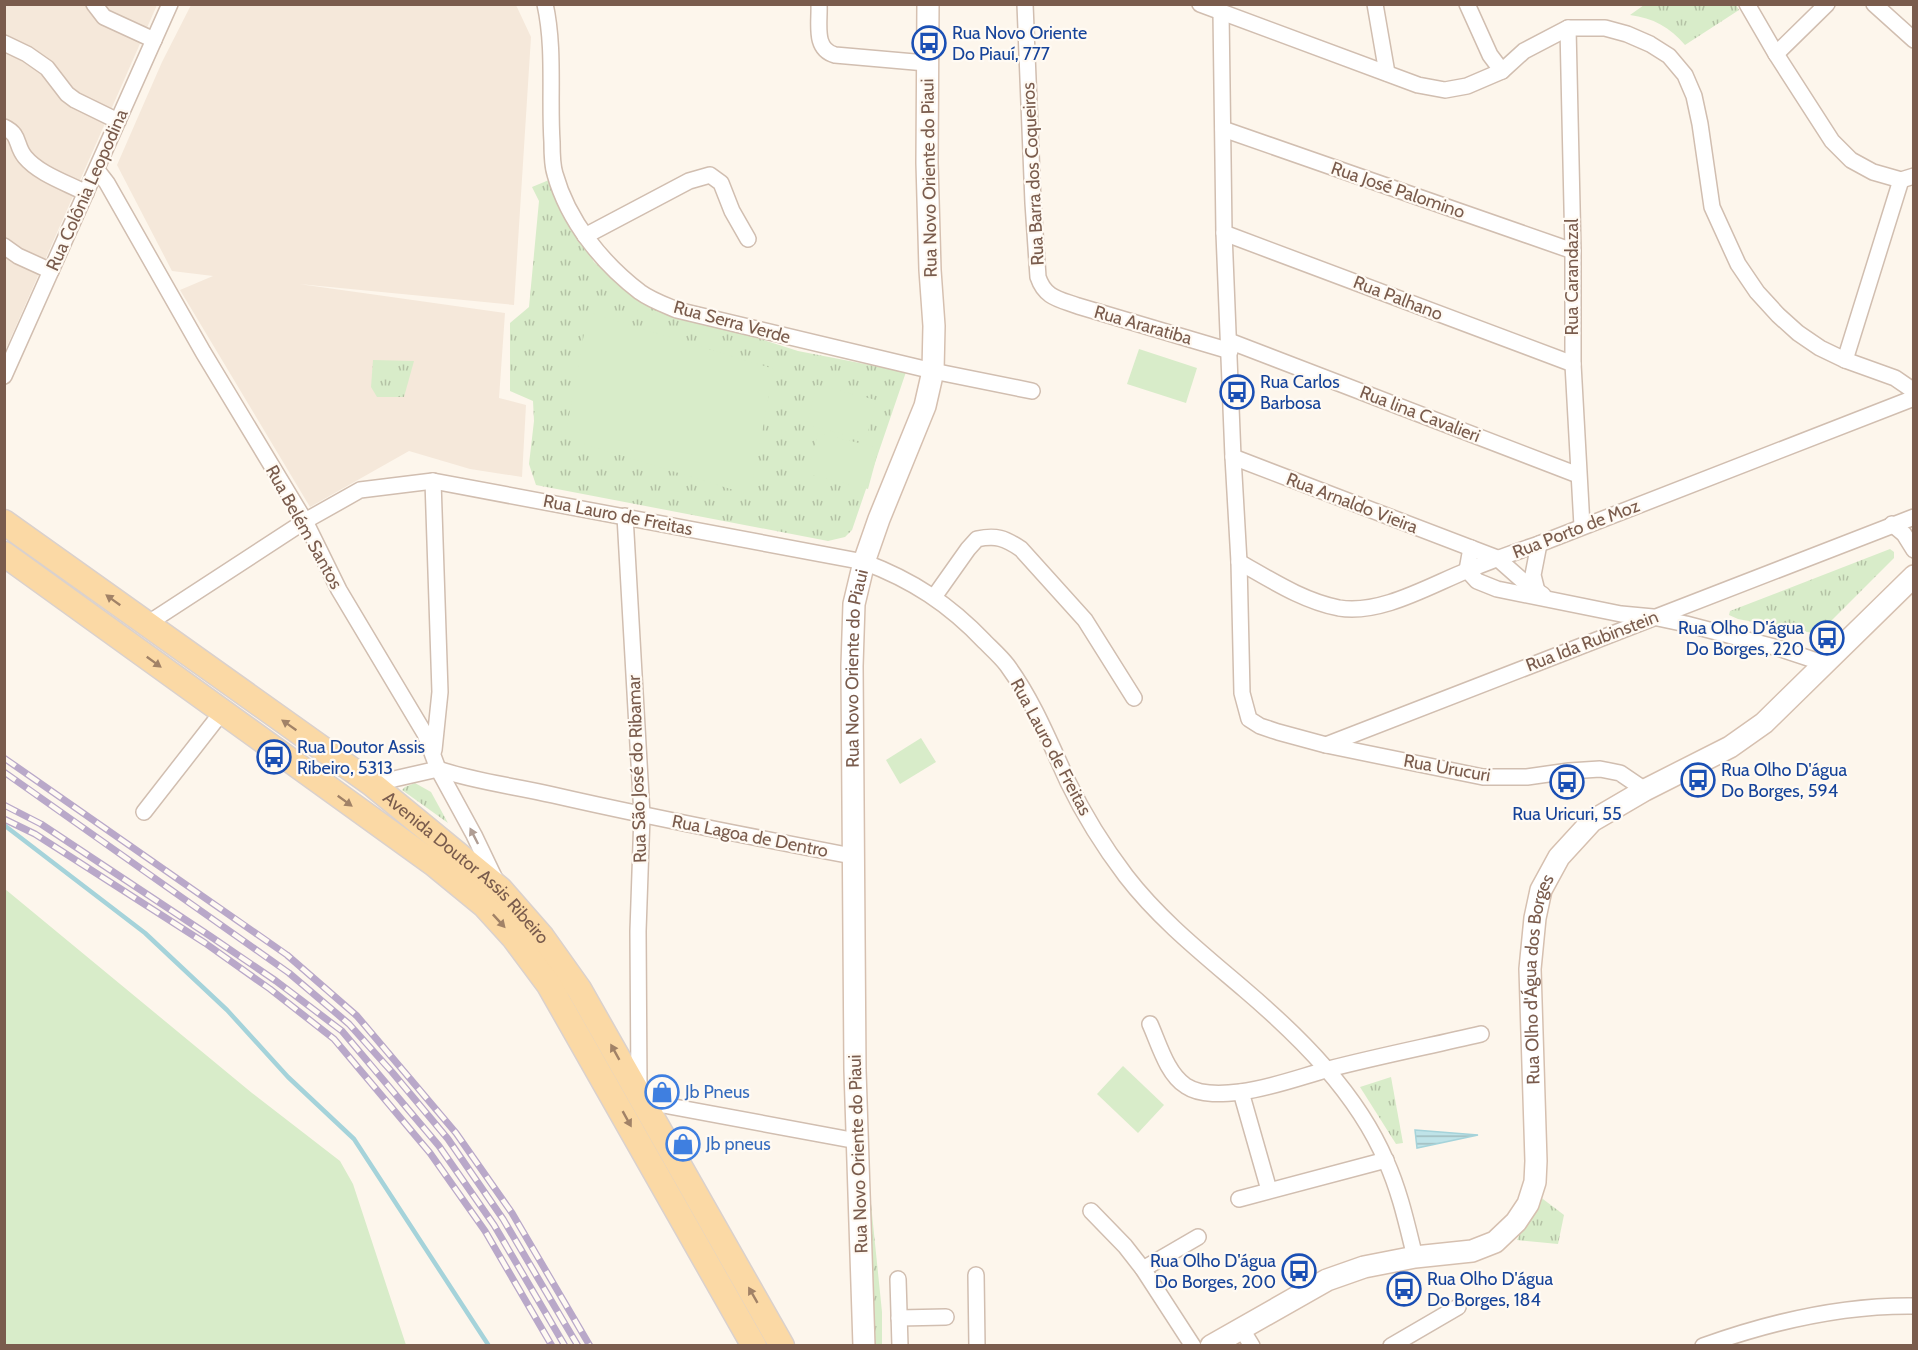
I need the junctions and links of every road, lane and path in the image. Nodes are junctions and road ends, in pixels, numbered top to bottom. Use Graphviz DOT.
graph roads {
  1 [pos="94,4"];
  2 [pos="170,4"];
  3 [pos="545,4"];
  4 [pos="819,4"];
  5 [pos="928,4"];
  6 [pos="1025,4"];
  7 [pos="1200,4"];
  8 [pos="1375,4"];
  9 [pos="1467,4"];
  10 [pos="1747,4"];
  11 [pos="1827,4"];
  12 [pos="1874,4"];
  13 [pos="1221,12"];
  14 [pos="1568,28"];
  15 [pos="1914,39"];
  16 [pos="154,40"];
  17 [pos="4,43"];
  18 [pos="1776,54"];
  19 [pos="926,63"];
  20 [pos="1502,71"];
  21 [pos="1387,73"];
  22 [pos="118,122"];
  23 [pos="4,127"];
  24 [pos="1223,129"];
  25 [pos="97,170"];
  26 [pos="1907,178"];
  27 [pos="86,193"];
  28 [pos="1224,232"];
  29 [pos="585,236"];
  30 [pos="748,239"];
  31 [pos="4,246"];
  32 [pos="1573,251"];
  33 [pos="51,271"];
  34 [pos="1056,299"];
  35 [pos="11,343"];
  36 [pos="1229,346"];
  37 [pos="1845,360"];
  38 [pos="1573,364"];
  39 [pos="933,371"];
  40 [pos="4,376"];
  41 [pos="1032,391"];
  42 [pos="1914,391"];
  43 [pos="1914,398"];
  44 [pos="1233,457"];
  45 [pos="1578,475"];
  46 [pos="433,481"];
  47 [pos="625,516"];
  48 [pos="1914,517"];
  49 [pos="305,521"];
  50 [pos="4,522"];
  51 [pos="1892,524"];
  52 [pos="1582,526"];
  53 [pos="1539,544"];
  54 [pos="1471,548"];
  55 [pos="1914,550"];
  56 [pos="4,554"];
  57 [pos="1497,558"];
  58 [pos="864,562"];
  59 [pos="1239,562"];
  60 [pos="1467,570"];
  61 [pos="1512,572"];
  62 [pos="1914,576"];
  63 [pos="1497,589"];
  64 [pos="1542,594"];
  65 [pos="934,597"];
  66 [pos="1653,617"];
  67 [pos="147,624"];
  68 [pos="1823,663"];
  69 [pos="1134,698"];
  70 [pos="222,712"];
  71 [pos="1326,745"];
  72 [pos="434,753"];
  73 [pos="438,769"];
  74 [pos="372,784"];
  75 [pos="1646,790"];
  76 [pos="144,812"];
  77 [pos="642,815"];
  78 [pos="852,856"];
  79 [pos="500,889"];
  80 [pos="1150,1024"];
  81 [pos="1480,1034"];
  82 [pos="1328,1070"];
  83 [pos="1241,1092"];
  84 [pos="640,1098"];
  85 [pos="857,1141"];
  86 [pos="1386,1160"];
  87 [pos="1269,1190"];
  88 [pos="1239,1199"];
  89 [pos="1091,1211"];
  90 [pos="1198,1237"];
  91 [pos="1415,1257"];
  92 [pos="1143,1269"];
  93 [pos="976,1275"];
  94 [pos="898,1279"];
  95 [pos="1914,1306"];
  96 [pos="1458,1307"];
  97 [pos="899,1317"];
  98 [pos="946,1317"];
  99 [pos="1247,1337"];
  100 [pos="754,1346"];
  101 [pos="782,1346"];
  102 [pos="864,1346"];
  103 [pos="900,1346"];
  104 [pos="977,1346"];
  105 [pos="1193,1346"];
  106 [pos="1211,1346"];
  107 [pos="1391,1346"];
  108 [pos="1703,1346"];
  1 -- 16 [label="street"];
  2 -- 16 [label="street, Rua Colônia Leopodina"];
  3 -- 29 [label="street, Rua Serra Verde"];
  4 -- 19 [label="street"];
  5 -- 19 [label="street, Rua Novo Oriente do Piaui"];
  6 -- 34 [label="street, Rua Barra dos Coqueiros"];
  7 -- 13 [label="street"];
  8 -- 21 [label="street"];
  9 -- 20 [label="street"];
  10 -- 18 [label="street"];
  11 -- 18 [label="street"];
  12 -- 15 [label="street"];
  13 -- 21 [label="street"];
  13 -- 24 [label="street"];
  14 -- 20 [label="street"];
  14 -- 32 [label="street, Rua Carandazal"];
  14 -- 37 [label="street"];
  16 -- 22 [label="street, Rua Colônia Leopodina"];
  17 -- 22 [label="street"];
  18 -- 26 [label="street"];
  19 -- 39 [label="street, Rua Novo Oriente do Piaui"];
  20 -- 21 [label="street"];
  22 -- 25 [label="street, Rua Colônia Leopodina"];
  23 -- 27 [label="street"];
  24 -- 28 [label="street"];
  24 -- 32 [label="street, Rua José Palomino"];
  25 -- 27 [label="street, Rua Colônia Leopodina"];
  25 -- 49 [label="street, Rua Belém Santos"];
  26 -- 37 [label="street"];
  27 -- 33 [label="street, Rua Colônia Leopodina"];
  28 -- 36 [label="street"];
  28 -- 38 [label="street, Rua Palhano"];
  29 -- 30 [label="street"];
  29 -- 39 [label="street, Rua Serra Verde"];
  31 -- 33 [label="street"];
  32 -- 38 [label="street, Rua Carandazal"];
  33 -- 35 [label="street, Rua Colônia Leopodina"];
  34 -- 36 [label="street, Rua Araratiba"];
  35 -- 40 [label="street, Rua Colônia Leopodina"];
  36 -- 44 [label="street"];
  36 -- 45 [label="street, Rua lina Cavalieri"];
  37 -- 42 [label="street"];
  38 -- 45 [label="street, Rua Carandazal"];
  39 -- 41 [label="street, Rua Serra Verde"];
  39 -- 58 [label="street, Rua Novo Oriente do Piaui"];
  43 -- 52 [label="street, Rua Porto de Moz"];
  44 -- 54 [label="street, Rua Arnaldo Vieira"];
  44 -- 59 [label="street"];
  45 -- 52 [label="street, Rua Carandazal"];
  46 -- 47 [label="street, Rua Lauro de Freitas"];
  46 -- 49 [label="street, Rua Lauro de Freitas"];
  46 -- 72 [label="street"];
  47 -- 58 [label="street, Rua Lauro de Freitas"];
  47 -- 77 [label="street, Rua São José do Ribamar"];
  48 -- 51 [label="street, Rua Ida Rubinstein"];
  49 -- 67 [label="street, Rua Lauro de Freitas"];
  49 -- 72 [label="street, Rua Belém Santos"];
  67 -- 50 [label="main road, Avenida Doutor Assis Ribeiro, one-way"];
  51 -- 55 [label="street"];
  51 -- 66 [label="street, Rua Ida Rubinstein"];
  52 -- 53 [label="street, Rua Porto de Moz"];
  53 -- 57 [label="street, Rua Porto de Moz"];
  53 -- 64 [label="street"];
  54 -- 57 [label="street, Rua Arnaldo Vieira"];
  54 -- 60 [label="street"];
  56 -- 70 [label="main road, Avenida Doutor Assis Ribeiro, one-way"];
  57 -- 60 [label="street, Rua Porto de Moz"];
  57 -- 61 [label="street"];
  58 -- 65 [label="street, Rua Lauro de Freitas"];
  58 -- 78 [label="street, Rua Novo Oriente do Piaui"];
  59 -- 60 [label="street, Rua Porto de Moz"];
  59 -- 71 [label="street, Rua Urucuri"];
  60 -- 63 [label="street"];
  61 -- 63 [label="street"];
  61 -- 64 [label="street"];
  62 -- 68 [label="street, Rua Olho d'Água dos Borges"];
  63 -- 64 [label="street"];
  64 -- 66 [label="street"];
  65 -- 69 [label="street"];
  65 -- 82 [label="street, Rua Lauro de Freitas"];
  66 -- 68 [label="street"];
  66 -- 71 [label="street, Rua Ida Rubinstein"];
  74 -- 67 [label="main road, Avenida Doutor Assis Ribeiro, one-way"];
  68 -- 75 [label="street, Rua Olho d'Água dos Borges"];
  70 -- 76 [label="street"];
  70 -- 100 [label="main road, Avenida Doutor Assis Ribeiro, one-way"];
  71 -- 75 [label="street, Rua Urucuri"];
  72 -- 73 [label="street, Rua Belém Santos"];
  73 -- 74 [label="street"];
  73 -- 77 [label="street, Rua Lagoa de Dentro"];
  79 -- 73 [label="street, Rua Belém Santos, one-way"];
  74 -- 79 [label="main road, Avenida Doutor Assis Ribeiro"];
  75 -- 91 [label="street, Rua Olho d'Água dos Borges"];
  77 -- 78 [label="street, Rua Lagoa de Dentro"];
  77 -- 84 [label="street, Rua São José do Ribamar"];
  78 -- 85 [label="street, Rua Novo Oriente do Piaui"];
  84 -- 79 [label="main road, Avenida Doutor Assis Ribeiro, one-way"];
  80 -- 83 [label="street"];
  81 -- 82 [label="street"];
  82 -- 83 [label="street"];
  82 -- 86 [label="street, Rua Lauro de Freitas"];
  83 -- 87 [label="street"];
  84 -- 85 [label="street"];
  101 -- 84 [label="main road, Avenida Doutor Assis Ribeiro, one-way"];
  85 -- 102 [label="street, Rua Novo Oriente do Piaui"];
  86 -- 87 [label="street"];
  86 -- 91 [label="street, Rua Lauro de Freitas"];
  87 -- 88 [label="street"];
  89 -- 92 [label="street"];
  90 -- 92 [label="street"];
  91 -- 99 [label="street, Rua Olho d'Água dos Borges"];
  92 -- 105 [label="street"];
  93 -- 104 [label="street"];
  94 -- 97 [label="street"];
  95 -- 108 [label="street"];
  96 -- 107 [label="street"];
  97 -- 98 [label="street"];
  97 -- 103 [label="street"];
  99 -- 106 [label="street, Rua Olho d'Água dos Borges"];
}
